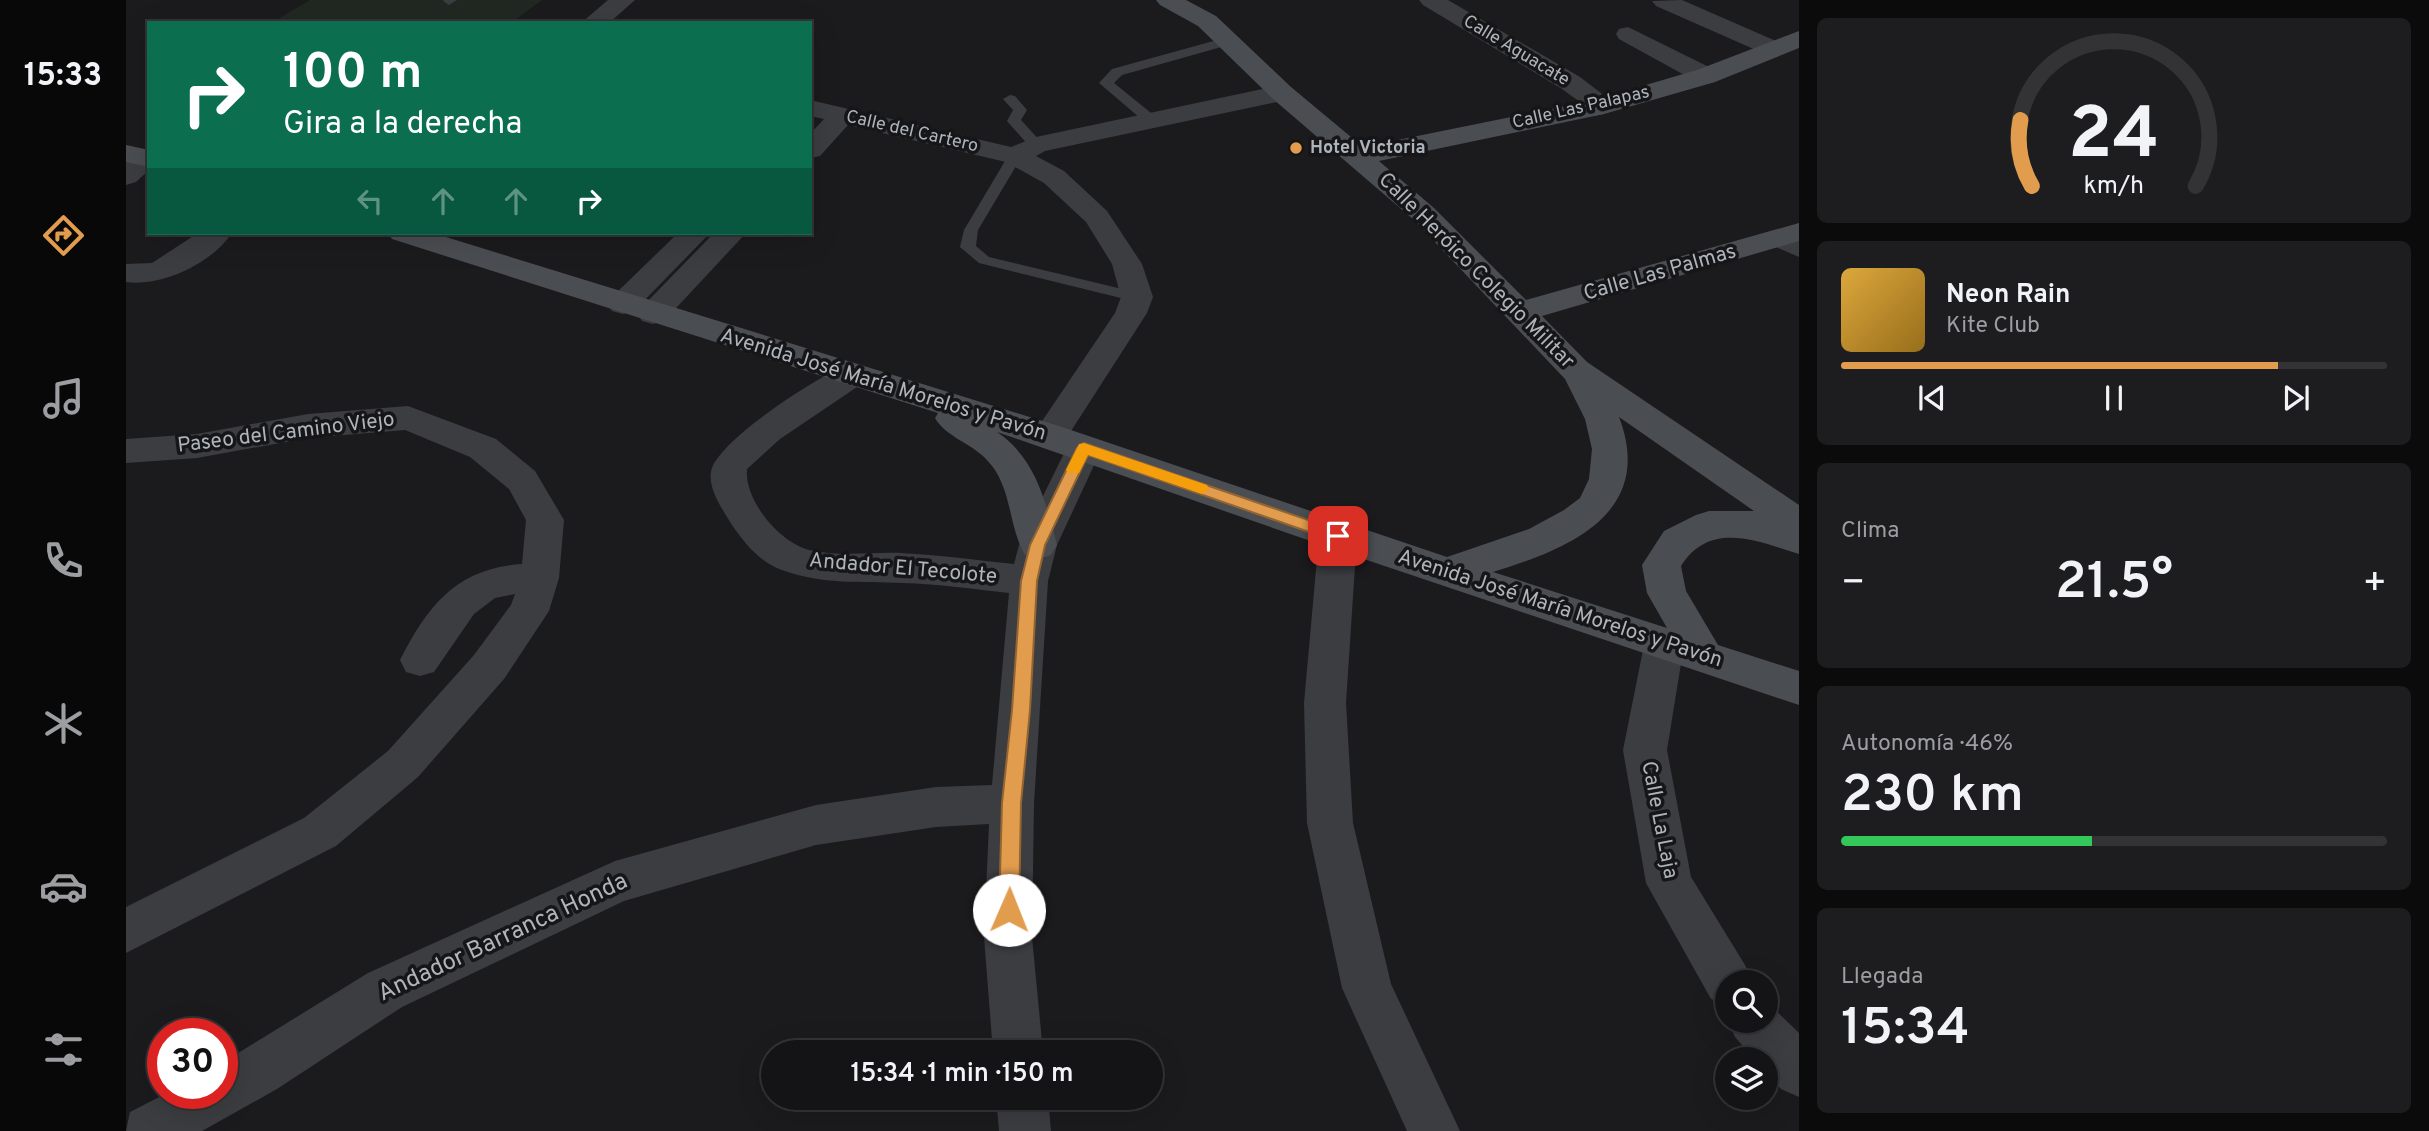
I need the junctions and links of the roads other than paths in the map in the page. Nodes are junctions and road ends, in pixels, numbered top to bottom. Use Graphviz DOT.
graph roads {
  1 [pos="623,0"];
  2 [pos="1168,0"];
  3 [pos="1431,0"];
  4 [pos="1664,1"];
  5 [pos="596,21"];
  6 [pos="1209,21"];
  7 [pos="1628,34"];
  8 [pos="1799,39"];
  9 [pos="1774,49"];
  10 [pos="1706,76"];
  11 [pos="1282,93"];
  12 [pos="1010,99"];
  13 [pos="1595,108"];
  14 [pos="820,113"];
  15 [pos="1152,120"];
  16 [pos="812,143"];
  17 [pos="1025,150"];
  18 [pos="1357,157"];
  19 [pos="214,235"];
  20 [pos="409,235"];
  21 [pos="694,235"];
  22 [pos="729,235"];
  23 [pos="1793,240"];
  24 [pos="126,273"];
  25 [pos="1137,297"];
  26 [pos="638,309"];
  27 [pos="1521,312"];
  28 [pos="1575,370"];
  29 [pos="851,375"];
  30 [pos="919,395"];
  31 [pos="1067,442"];
  32 [pos="126,451"];
  33 [pos="1799,524"];
  34 [pos="1338,536"];
  35 [pos="1799,540"];
  36 [pos="1033,563"];
  37 [pos="1446,572"];
  38 [pos="540,578"];
  39 [pos="1683,650"];
  40 [pos="420,660"];
  41 [pos="1799,688"];
  42 [pos="1012,803"];
  43 [pos="126,931"];
  44 [pos="1721,970"];
  45 [pos="1765,1033"];
  46 [pos="1017,1040"];
  47 [pos="1799,1071"];
  48 [pos="238,1082"];
  49 [pos="189,1109"];
  50 [pos="1023,1110"];
  51 [pos="149,1131"];
  52 [pos="1025,1131"];
  53 [pos="1434,1131"];
  1 -- 5 [label="street"];
  2 -- 6 [label="main road, Calle Heróico Colegio Militar"];
  3 -- 13 [label="street, Calle Aguacate"];
  4 -- 9 [label="street"];
  6 -- 11 [label="main road, Calle Heróico Colegio Militar"];
  6 -- 15 [label="lane"];
  7 -- 10 [label="street"];
  8 -- 9 [label="main road, Calle Las Palapas"];
  9 -- 10 [label="main road, Calle Las Palapas"];
  10 -- 13 [label="main road, Calle Las Palapas"];
  11 -- 15 [label="street"];
  11 -- 18 [label="main road, Calle Heróico Colegio Militar"];
  12 -- 17 [label="lane"];
  13 -- 18 [label="main road, Calle Las Palapas"];
  14 -- 16 [label="street"];
  14 -- 17 [label="street, Calle del Cartero"];
  15 -- 17 [label="street"];
  17 -- 25 [label="street"];
  17 -- 25 [label="lane"];
  18 -- 27 [label="main road, Calle Heróico Colegio Militar"];
  19 -- 24 [label="street"];
  20 -- 26 [label="main road, Avenida José María Morelos y Pavón"];
  21 -- 26 [label="street"];
  22 -- 26 [label="street"];
  23 -- 27 [label="main road, Calle Las Palmas"];
  25 -- 31 [label="street"];
  26 -- 29 [label="main road, Avenida José María Morelos y Pavón"];
  27 -- 28 [label="main road, Calle Heróico Colegio Militar"];
  28 -- 33 [label="main road, Calle Heróico Colegio Militar"];
  28 -- 37 [label="main road"];
  29 -- 30 [label="main road, Avenida José María Morelos y Pavón"];
  29 -- 36 [label="street, Andador El Tecolote"];
  30 -- 31 [label="main road, Avenida José María Morelos y Pavón"];
  30 -- 36 [label="main road"];
  31 -- 34 [label="main road, Avenida José María Morelos y Pavón"];
  31 -- 36 [label="street"];
  32 -- 38 [label="street, Paseo del Camino Viejo"];
  34 -- 37 [label="main road, Avenida José María Morelos y Pavón"];
  34 -- 53 [label="street"];
  35 -- 39 [label="main road"];
  36 -- 42 [label="street"];
  37 -- 39 [label="main road, Avenida José María Morelos y Pavón"];
  38 -- 40 [label="street"];
  38 -- 43 [label="street, Paseo del Camino Viejo"];
  39 -- 41 [label="main road, Avenida José María Morelos y Pavón"];
  39 -- 44 [label="street, Calle La Laja"];
  42 -- 46 [label="street"];
  42 -- 48 [label="street, Andador Barranca Honda"];
  45 -- 47 [label="street"];
  49 -- 51 [label="street"];
  50 -- 52 [label="street"];
}
